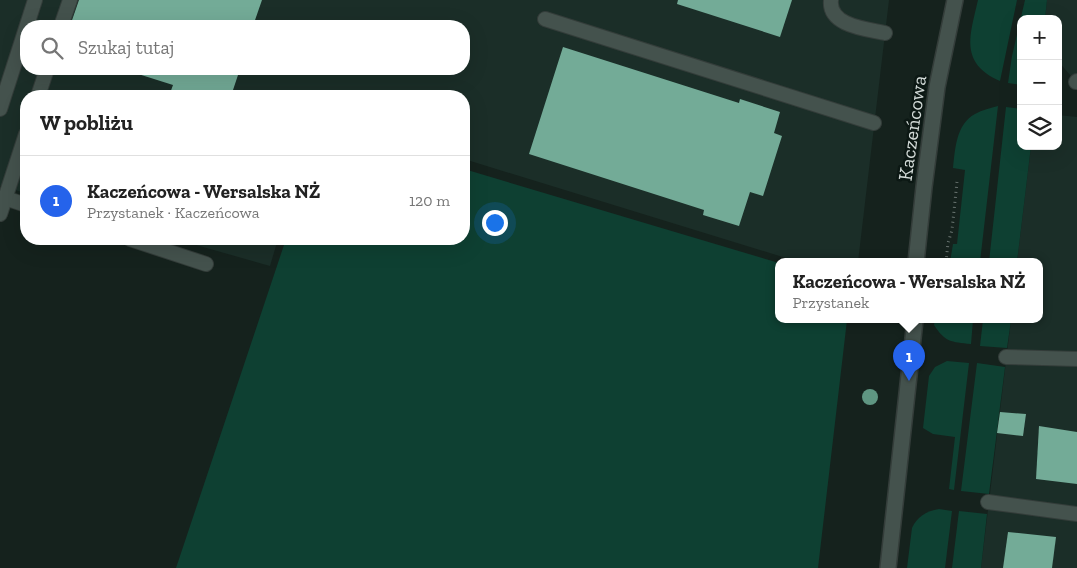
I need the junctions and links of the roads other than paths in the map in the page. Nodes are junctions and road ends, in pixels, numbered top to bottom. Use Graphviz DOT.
graph roads {
  1 [pos="35,0"];
  2 [pos="70,0"];
  3 [pos="831,0"];
  4 [pos="955,0"];
  5 [pos="545,19"];
  6 [pos="29,20"];
  7 [pos="63,20"];
  8 [pos="885,33"];
  9 [pos="20,47"];
  10 [pos="45,75"];
  11 [pos="40,90"];
  12 [pos="0,109"];
  13 [pos="874,123"];
  14 [pos="20,152"];
  15 [pos="5,198"];
  16 [pos="20,203"];
  17 [pos="0,214"];
  18 [pos="148,245"];
  19 [pos="916,258"];
  20 [pos="206,264"];
  21 [pos="915,323"];
  22 [pos="1006,357"];
  23 [pos="1077,359"];
  24 [pos="988,502"];
  25 [pos="1077,514"];
  26 [pos="888,568"];
  1 -- 6 [label="lane"];
  2 -- 7 [label="lane"];
  3 -- 8 [label="lane"];
  4 -- 19 [label="street, Kaczeńcowa"];
  5 -- 13 [label="lane"];
  9 -- 12 [label="lane"];
  10 -- 11 [label="lane"];
  14 -- 15 [label="lane"];
  15 -- 16 [label="lane"];
  15 -- 17 [label="lane"];
  18 -- 20 [label="lane"];
  21 -- 26 [label="street"];
  22 -- 23 [label="lane"];
  24 -- 25 [label="lane"];
}
